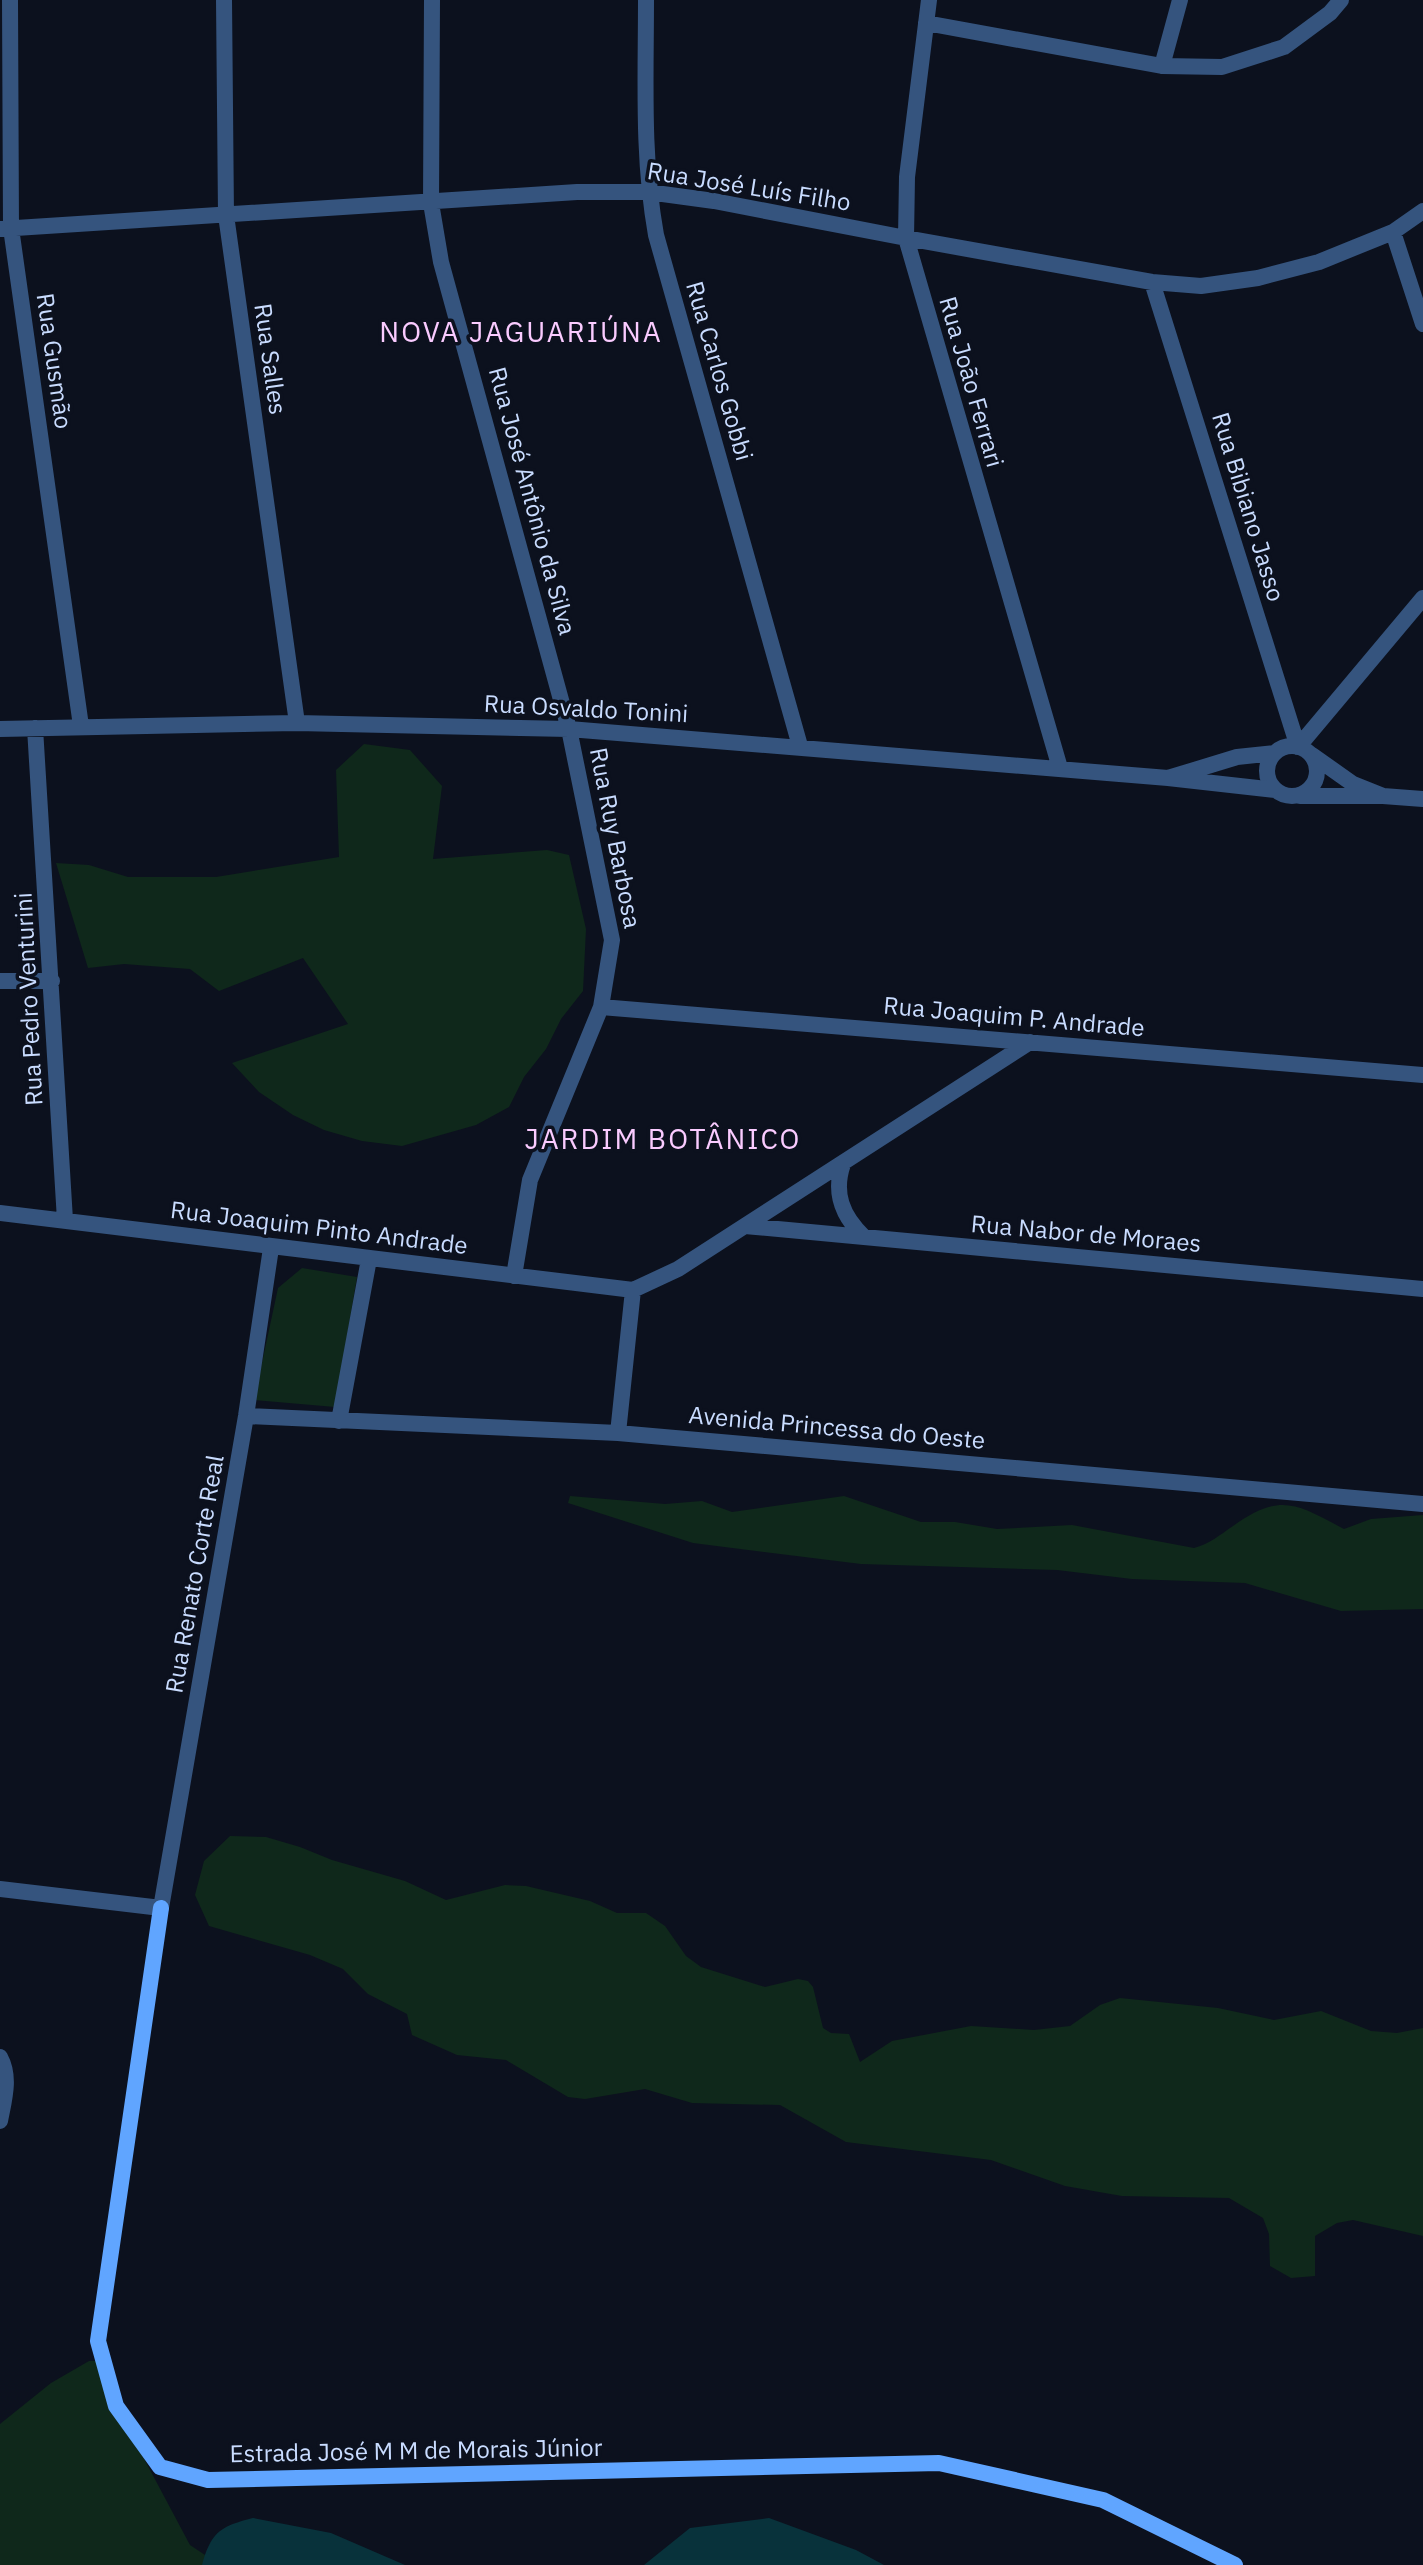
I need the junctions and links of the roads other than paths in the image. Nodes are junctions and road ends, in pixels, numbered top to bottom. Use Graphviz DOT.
graph roads {
  1 [pos="10,0"];
  2 [pos="224,0"];
  3 [pos="432,0"];
  4 [pos="646,0"];
  5 [pos="929,0"];
  6 [pos="1180,0"];
  7 [pos="1341,0"];
  8 [pos="926,23"];
  9 [pos="1162,66"];
  10 [pos="648,192"];
  11 [pos="431,203"];
  12 [pos="1423,211"];
  13 [pos="226,215"];
  14 [pos="5,229"];
  15 [pos="1393,232"];
  16 [pos="906,238"];
  17 [pos="1152,282"];
  18 [pos="1423,324"];
  19 [pos="1423,598"];
  20 [pos="297,723"];
  21 [pos="81,726"];
  22 [pos="35,728"];
  23 [pos="0,729"];
  24 [pos="569,729"];
  25 [pos="800,746"];
  26 [pos="1305,751"];
  27 [pos="1275,753"];
  28 [pos="1060,768"];
  29 [pos="1168,778"];
  30 [pos="1275,790"];
  31 [pos="1300,796"];
  32 [pos="1383,796"];
  33 [pos="1423,799"];
  34 [pos="0,981"];
  35 [pos="52,981"];
  36 [pos="601,1007"];
  37 [pos="1030,1042"];
  38 [pos="1423,1075"];
  39 [pos="843,1164"];
  40 [pos="0,1213"];
  41 [pos="65,1220"];
  42 [pos="745,1226"];
  43 [pos="864,1237"];
  44 [pos="271,1248"];
  45 [pos="369,1259"];
  46 [pos="514,1276"];
  47 [pos="1423,1289"];
  48 [pos="633,1290"];
  49 [pos="246,1416"];
  50 [pos="339,1421"];
  51 [pos="618,1433"];
  52 [pos="1423,1504"];
  53 [pos="0,1889"];
  54 [pos="161,1908"];
  55 [pos="0,2057"];
  56 [pos="0,2121"];
  57 [pos="1235,2565"];
  1 -- 14 [label="street, Rua Gusmão"];
  2 -- 13 [label="street, Rua Salles"];
  3 -- 11 [label="street, Rua José Antônio da Silva"];
  4 -- 10 [label="street, Rua Carlos Gobbi"];
  5 -- 8 [label="street, Rua João Ferrari"];
  6 -- 9 [label="street"];
  7 -- 9 [label="street"];
  8 -- 9 [label="street"];
  8 -- 16 [label="street, Rua João Ferrari"];
  10 -- 11 [label="street, Rua José Luís Filho"];
  10 -- 16 [label="street, Rua José Luís Filho"];
  10 -- 25 [label="street, Rua Carlos Gobbi"];
  11 -- 13 [label="street, Rua José Luís Filho"];
  11 -- 24 [label="street, Rua José Antônio da Silva"];
  12 -- 15 [label="street, Rua José Luís Filho"];
  13 -- 14 [label="street, Rua José Luís Filho"];
  13 -- 20 [label="street, Rua Salles"];
  14 -- 21 [label="street, Rua Gusmão"];
  15 -- 17 [label="street, Rua José Luís Filho"];
  15 -- 18 [label="street"];
  16 -- 17 [label="street, Rua José Luís Filho"];
  16 -- 28 [label="street, Rua João Ferrari"];
  17 -- 26 [label="street, Rua Bibiano Jasso"];
  19 -- 26 [label="street"];
  20 -- 21 [label="street, Rua Osvaldo Tonini"];
  20 -- 24 [label="street, Rua Osvaldo Tonini"];
  21 -- 22 [label="street, Rua Osvaldo Tonini"];
  22 -- 23 [label="street, Rua Osvaldo Tonini"];
  22 -- 35 [label="street, Rua Pedro Venturini"];
  24 -- 25 [label="street, Rua Osvaldo Tonini"];
  24 -- 36 [label="street, Rua Ruy Barbosa"];
  25 -- 28 [label="street, Rua Osvaldo Tonini"];
  26 -- 27 [label="street, Rua Osvaldo Tonini"];
  26 -- 31 [label="street"];
  26 -- 32 [label="street, Rua Osvaldo Tonini"];
  27 -- 29 [label="street, Rua Osvaldo Tonini"];
  27 -- 30 [label="street"];
  28 -- 29 [label="street, Rua Osvaldo Tonini"];
  29 -- 30 [label="street, Rua Osvaldo Tonini"];
  30 -- 31 [label="street, Rua Osvaldo Tonini"];
  31 -- 32 [label="street, Rua Osvaldo Tonini"];
  32 -- 33 [label="street, Rua Osvaldo Tonini"];
  34 -- 35 [label="street"];
  35 -- 41 [label="street, Rua Pedro Venturini"];
  36 -- 37 [label="street, Rua Joaquim P. Andrade"];
  36 -- 46 [label="street, Rua Ruy Barbosa"];
  37 -- 38 [label="street, Rua Joaquim P. Andrade"];
  37 -- 39 [label="street"];
  39 -- 42 [label="street"];
  39 -- 43 [label="street"];
  40 -- 41 [label="street, Rua Joaquim Pinto Andrade"];
  41 -- 44 [label="street, Rua Joaquim Pinto Andrade"];
  42 -- 43 [label="street, Rua Nabor de Moraes"];
  42 -- 48 [label="street"];
  43 -- 47 [label="street, Rua Nabor de Moraes"];
  44 -- 45 [label="street, Rua Joaquim Pinto Andrade"];
  44 -- 49 [label="street, Rua Renato Corte Real"];
  45 -- 46 [label="street, Rua Joaquim Pinto Andrade"];
  45 -- 50 [label="street"];
  46 -- 48 [label="street, Rua Joaquim Pinto Andrade"];
  48 -- 51 [label="street"];
  49 -- 50 [label="street, Avenida Princessa do Oeste"];
  49 -- 54 [label="street, Rua Renato Corte Real"];
  50 -- 51 [label="street, Avenida Princessa do Oeste"];
  51 -- 52 [label="street, Avenida Princessa do Oeste"];
  53 -- 54 [label="street"];
  54 -- 57 [label="street, Estrada José M M de Morais Júnior"];
  55 -- 56 [label="street"];
}
